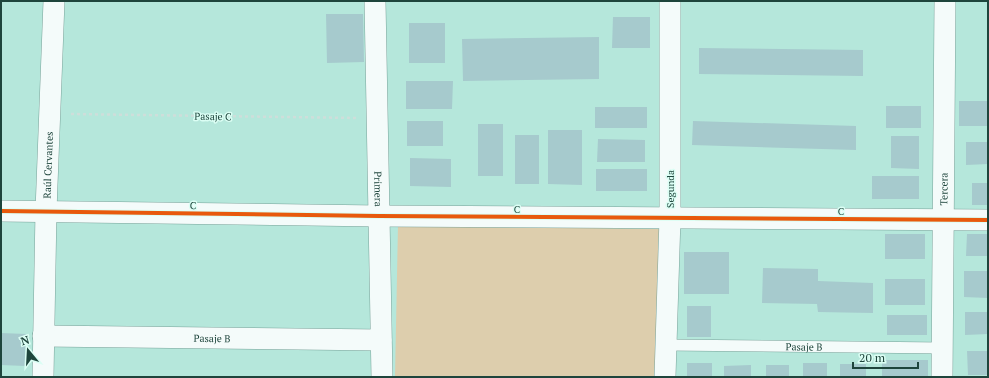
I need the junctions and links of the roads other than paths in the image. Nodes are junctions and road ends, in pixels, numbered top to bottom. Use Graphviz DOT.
graph roads {
  1 [pos="54,1"];
  2 [pos="375,1"];
  3 [pos="670,1"];
  4 [pos="945,1"];
  5 [pos="1,211"];
  6 [pos="46,211"];
  7 [pos="379,216"];
  8 [pos="670,218"];
  9 [pos="943,220"];
  10 [pos="988,220"];
  11 [pos="43,336"];
  12 [pos="381,340"];
  13 [pos="666,345"];
  14 [pos="943,348"];
  15 [pos="43,377"];
  16 [pos="382,377"];
  17 [pos="665,377"];
  18 [pos="942,377"];
  1 -- 6 [label="street, Raúl Cervantes"];
  2 -- 7 [label="street, Primera"];
  3 -- 8 [label="street, Segunda"];
  4 -- 9 [label="street, Tercera"];
  5 -- 6 [label="street, C"];
  6 -- 7 [label="street, C"];
  6 -- 11 [label="street, Raúl Cervantes"];
  7 -- 8 [label="street, C"];
  7 -- 12 [label="street, Primera"];
  8 -- 9 [label="street, C"];
  8 -- 13 [label="street, Segunda"];
  9 -- 10 [label="street, C"];
  9 -- 14 [label="street, Tercera"];
  11 -- 12 [label="street, Pasaje B"];
  11 -- 15 [label="street, Raúl Cervantes"];
  12 -- 16 [label="street, Primera"];
  13 -- 14 [label="lane, Pasaje B"];
  13 -- 17 [label="street, Segunda"];
  14 -- 18 [label="street, Tercera"];
}
